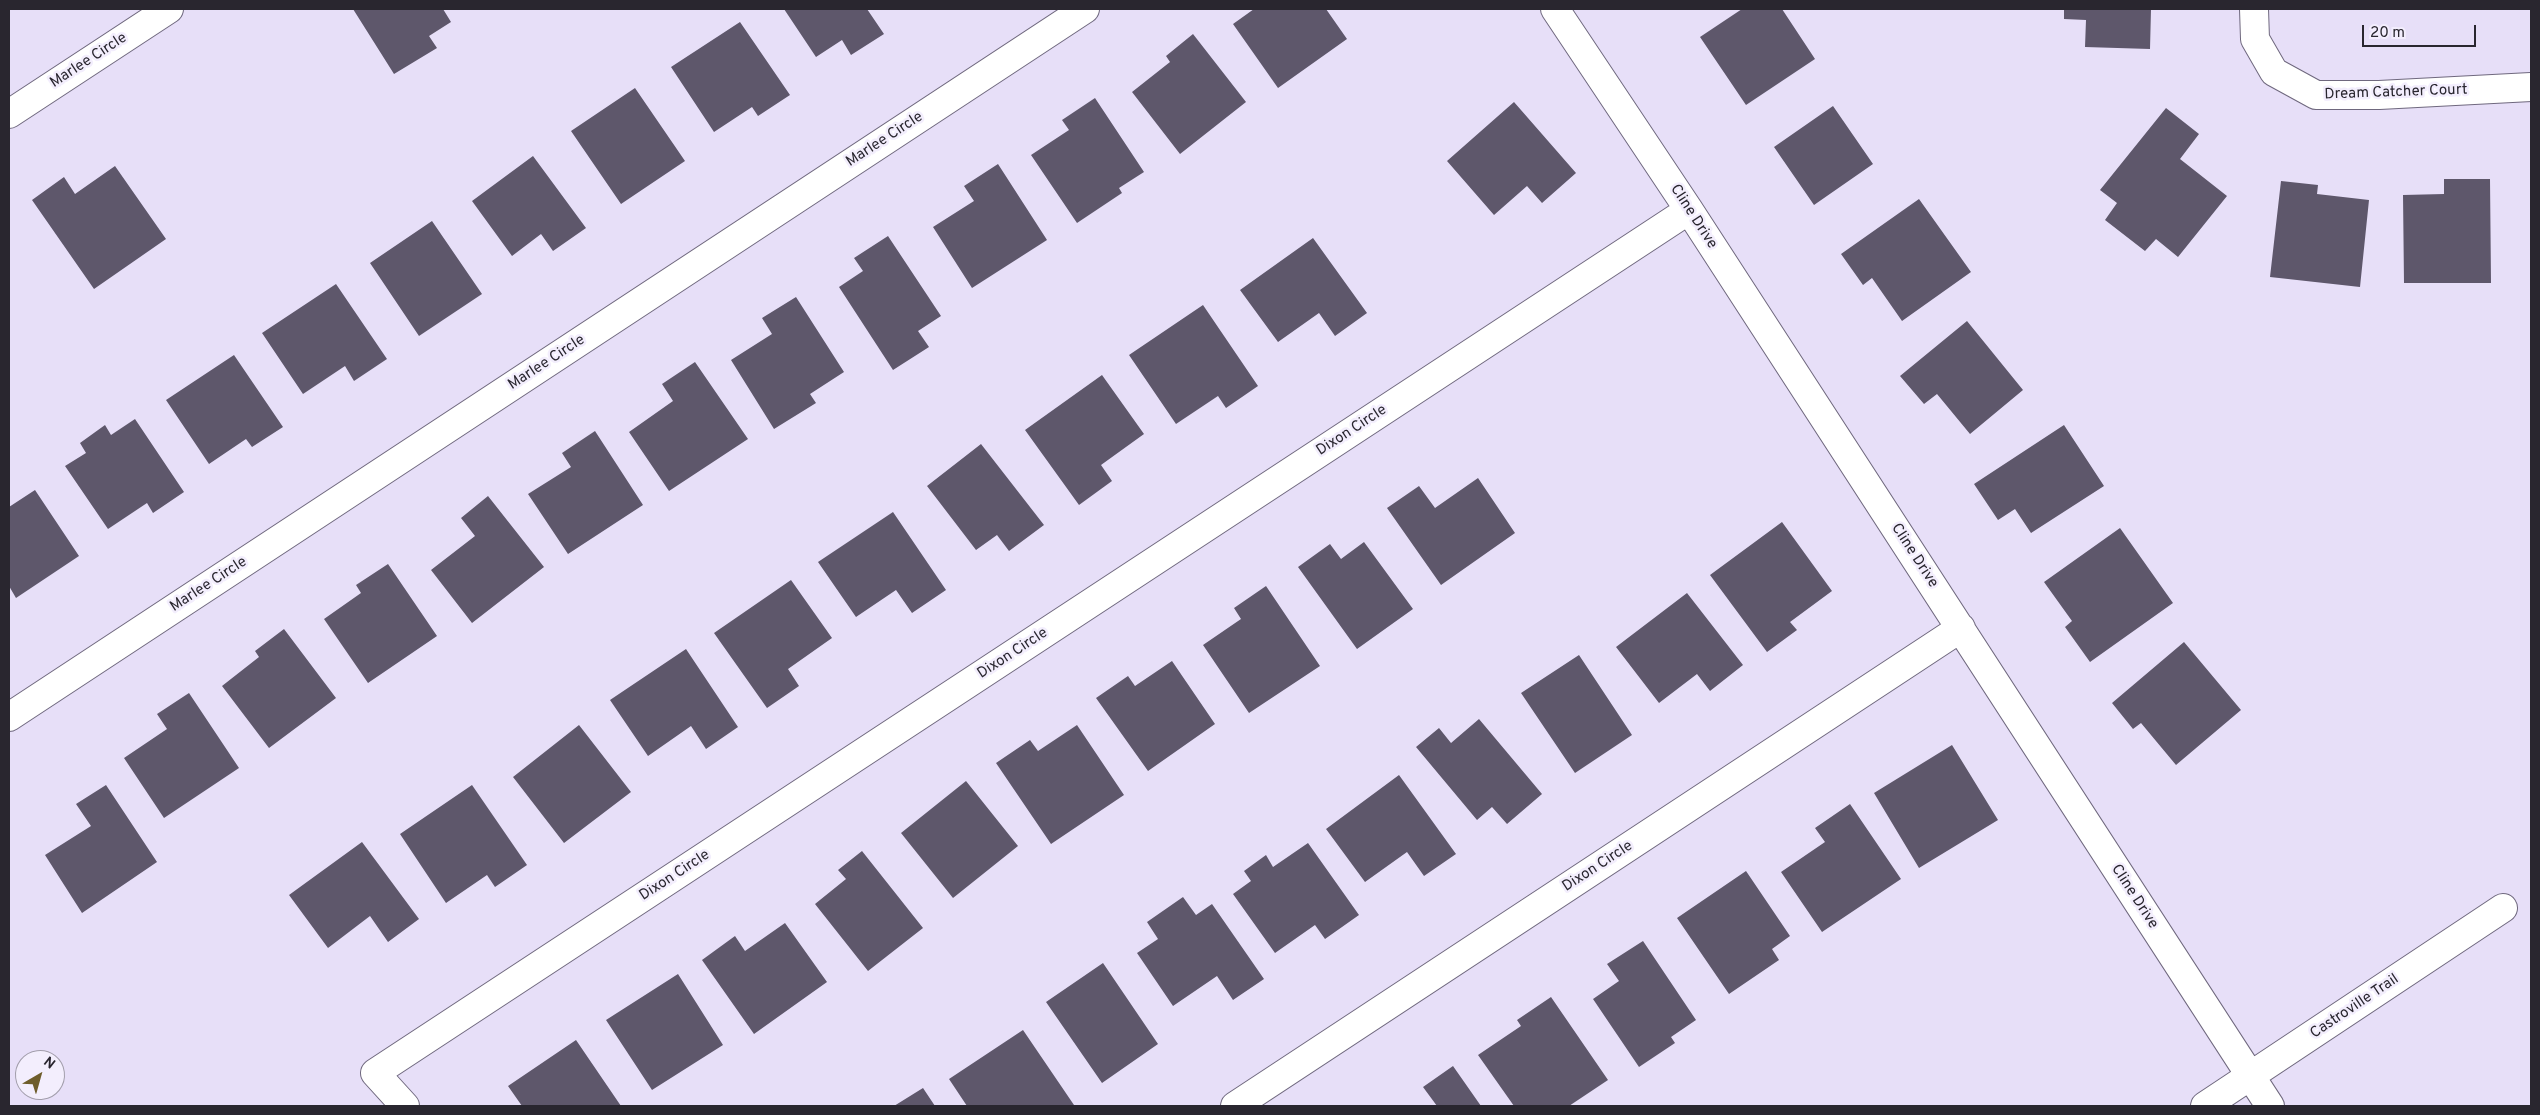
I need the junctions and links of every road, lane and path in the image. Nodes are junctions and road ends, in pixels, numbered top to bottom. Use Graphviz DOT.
graph roads {
  1 [pos="169,9"];
  2 [pos="1085,9"];
  3 [pos="1555,9"];
  4 [pos="2254,9"];
  5 [pos="2531,87"];
  6 [pos="9,114"];
  7 [pos="1689,210"];
  8 [pos="1961,628"];
  9 [pos="9,717"];
  10 [pos="2503,908"];
  11 [pos="2251,1077"];
  12 [pos="405,1106"];
  13 [pos="1234,1106"];
  14 [pos="2206,1106"];
  15 [pos="2270,1106"];
  1 -- 6 [label="street, Marlee Circle"];
  2 -- 9 [label="street, Marlee Circle"];
  3 -- 7 [label="street, Cline Drive"];
  4 -- 5 [label="street, Dream Catcher Court"];
  7 -- 8 [label="street, Cline Drive"];
  7 -- 12 [label="street, Dixon Circle"];
  8 -- 11 [label="street, Cline Drive"];
  8 -- 13 [label="street, Dixon Circle"];
  10 -- 11 [label="street, Castroville Trail"];
  11 -- 14 [label="street, Castroville Trail"];
  11 -- 15 [label="street, Cline Drive"];
}
